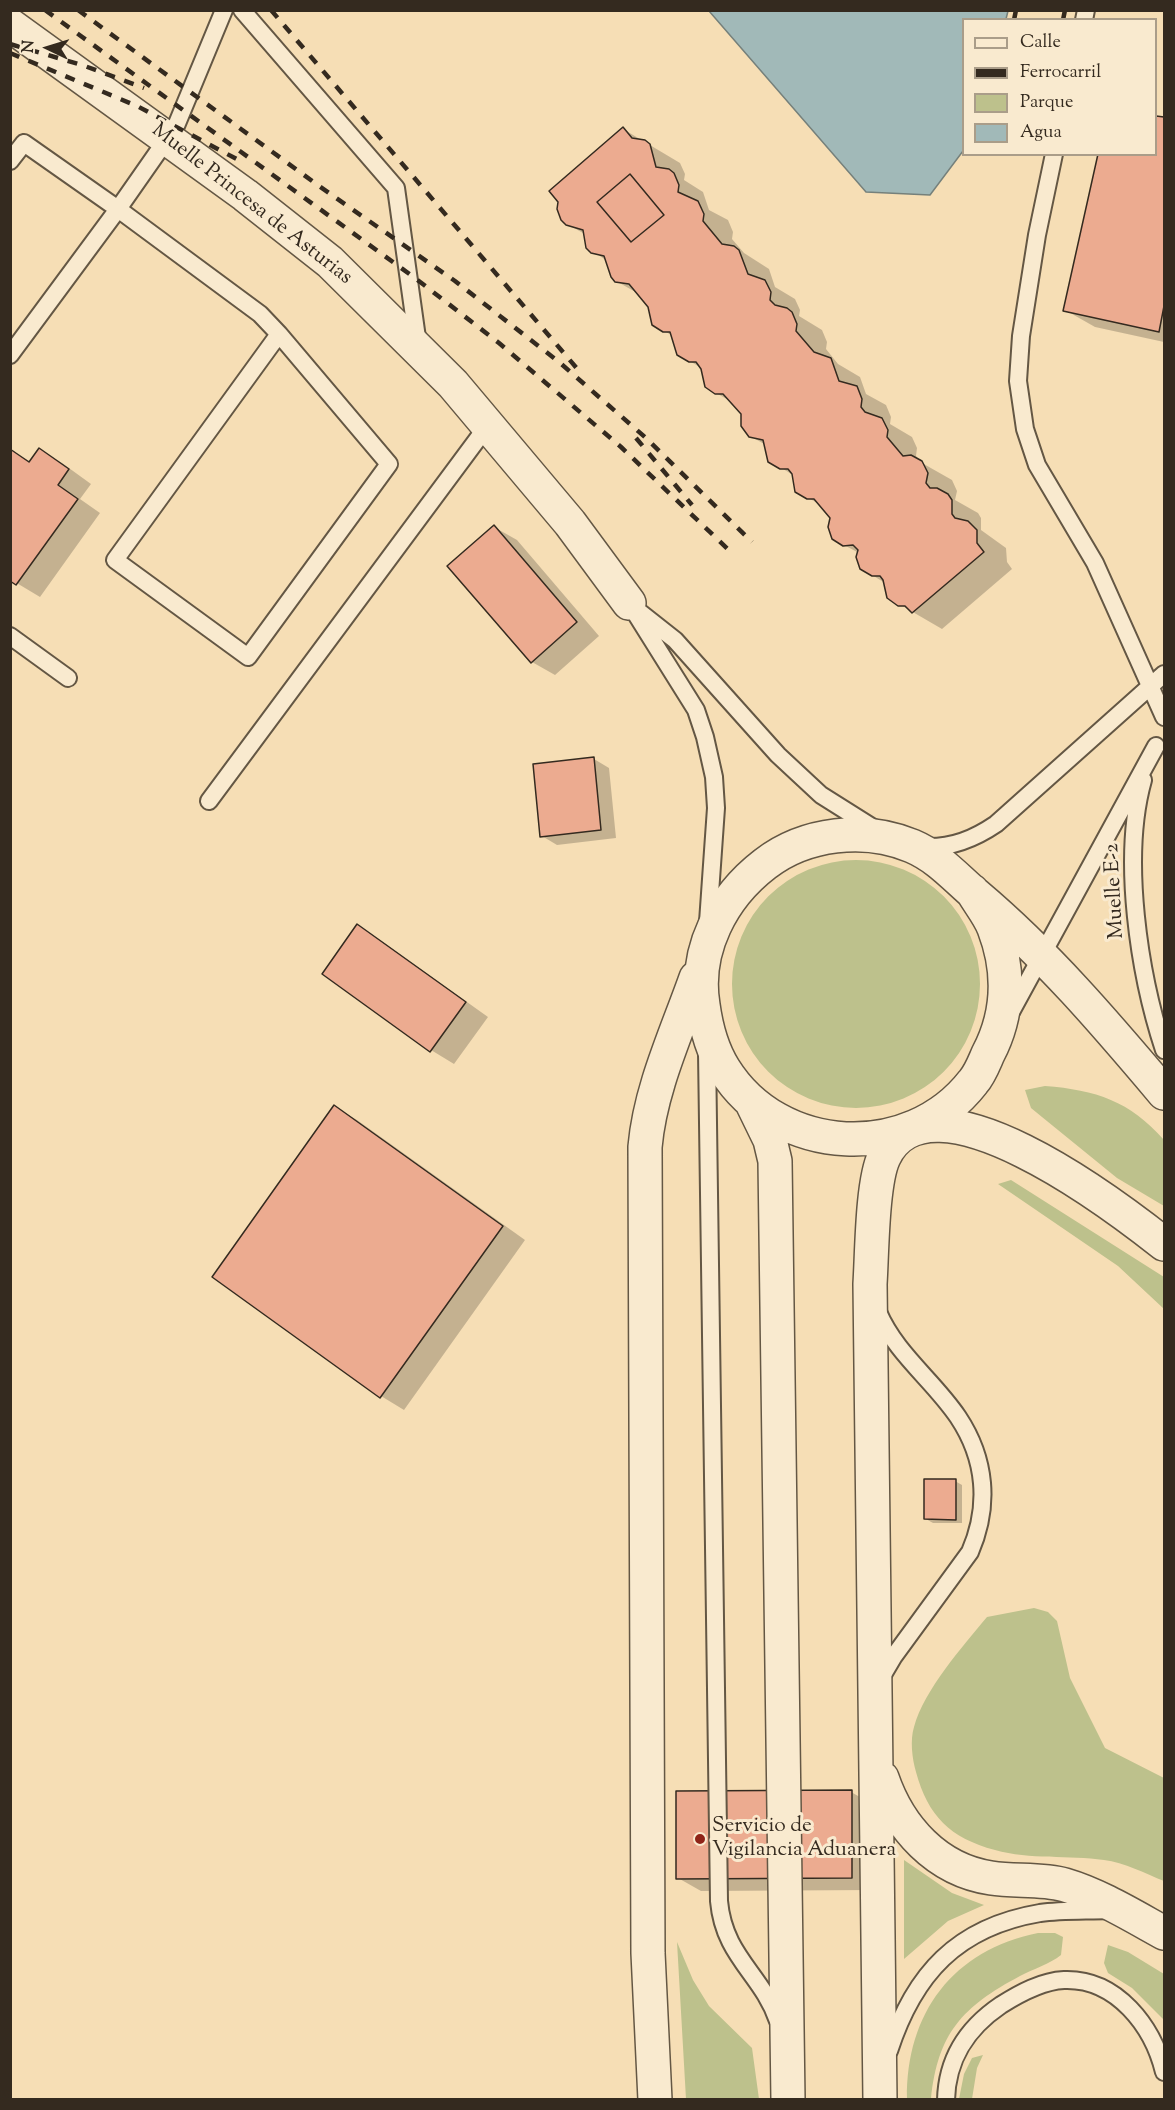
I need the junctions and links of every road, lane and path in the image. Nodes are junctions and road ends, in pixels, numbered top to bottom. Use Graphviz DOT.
graph roads {
  1 [pos="224,10"];
  2 [pos="242,10"];
  3 [pos="10,25"];
  4 [pos="169,139"];
  5 [pos="1054,156"];
  6 [pos="10,161"];
  7 [pos="118,209"];
  8 [pos="279,334"];
  9 [pos="419,349"];
  10 [pos="11,354"];
  11 [pos="488,425"];
  12 [pos="629,603"];
  13 [pos="10,636"];
  14 [pos="1164,674"];
  15 [pos="68,678"];
  16 [pos="1151,687"];
  17 [pos="1164,717"];
  18 [pos="1160,739"];
  19 [pos="209,801"];
  20 [pos="905,844"];
  21 [pos="972,891"];
  22 [pos="705,953"];
  23 [pos="1042,954"];
  24 [pos="707,1030"];
  25 [pos="995,1042"];
  26 [pos="1164,1050"];
  27 [pos="1164,1092"];
  28 [pos="752,1102"];
  29 [pos="910,1130"];
  30 [pos="1164,1244"];
  31 [pos="870,1284"];
  32 [pos="875,1693"];
  33 [pos="877,1762"];
  34 [pos="1119,1910"];
  35 [pos="1164,1933"];
  36 [pos="788,2066"];
  37 [pos="1164,2072"];
  38 [pos="880,2090"];
  39 [pos="655,2100"];
  40 [pos="788,2100"];
  41 [pos="946,2100"];
  1 -- 4 [label="lane"];
  2 -- 9 [label="lane"];
  3 -- 4 [label="street, Muelle Princesa de Asturias"];
  4 -- 7 [label="lane"];
  4 -- 9 [label="street, Muelle Princesa de Asturias"];
  5 -- 16 [label="lane"];
  6 -- 7 [label="lane"];
  7 -- 8 [label="lane"];
  7 -- 10 [label="lane"];
  8 -- 8 [label="lane"];
  9 -- 11 [label="street, Muelle Princesa de Asturias"];
  11 -- 12 [label="street, Muelle Princesa de Asturias"];
  11 -- 19 [label="lane"];
  12 -- 20 [label="lane"];
  12 -- 22 [label="lane"];
  13 -- 15 [label="lane"];
  14 -- 16 [label="lane"];
  16 -- 17 [label="lane"];
  16 -- 20 [label="lane"];
  18 -- 23 [label="lane"];
  18 -- 26 [label="lane, Muelle E-2"];
  20 -- 21 [label="street"];
  20 -- 22 [label="street"];
  21 -- 23 [label="street"];
  21 -- 25 [label="street"];
  22 -- 24 [label="street"];
  22 -- 39 [label="street"];
  23 -- 25 [label="lane"];
  23 -- 27 [label="street"];
  24 -- 28 [label="street"];
  24 -- 36 [label="lane"];
  25 -- 29 [label="street"];
  28 -- 29 [label="street"];
  28 -- 36 [label="street"];
  29 -- 30 [label="street"];
  29 -- 31 [label="street"];
  31 -- 32 [label="street"];
  31 -- 32 [label="lane"];
  32 -- 33 [label="street"];
  33 -- 34 [label="street"];
  33 -- 38 [label="street"];
  34 -- 35 [label="street"];
  34 -- 38 [label="lane"];
  36 -- 40 [label="street"];
  37 -- 41 [label="lane"];
}
